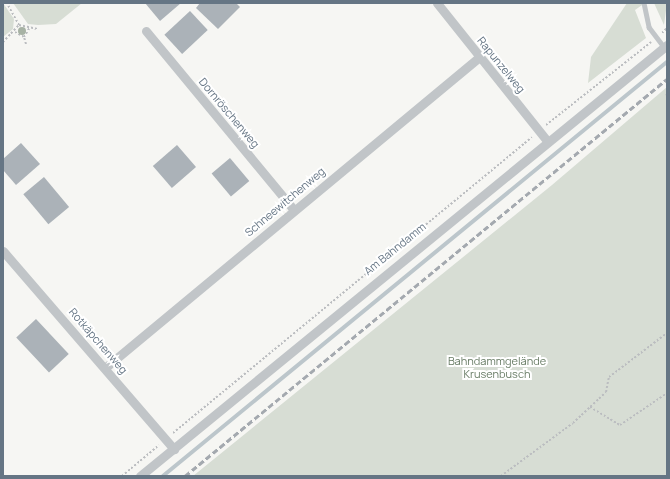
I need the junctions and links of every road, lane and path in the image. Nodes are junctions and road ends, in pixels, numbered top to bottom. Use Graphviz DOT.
graph roads {
  1 [pos="7,3"];
  2 [pos="437,3"];
  3 [pos="644,3"];
  4 [pos="19,25"];
  5 [pos="30,27"];
  6 [pos="667,28"];
  7 [pos="38,29"];
  8 [pos="146,31"];
  9 [pos="15,32"];
  10 [pos="24,37"];
  11 [pos="656,37"];
  12 [pos="3,42"];
  13 [pos="26,44"];
  14 [pos="666,46"];
  15 [pos="480,57"];
  16 [pos="539,131"];
  17 [pos="547,141"];
  18 [pos="294,210"];
  19 [pos="3,251"];
  20 [pos="667,333"];
  21 [pos="106,367"];
  22 [pos="667,393"];
  23 [pos="590,407"];
  24 [pos="166,439"];
  25 [pos="174,448"];
  26 [pos="122,476"];
  27 [pos="140,476"];
  28 [pos="501,476"];
  1 -- 4 [label="path"];
  2 -- 15 [label="street, Rapunzelweg"];
  3 -- 11 [label="lane"];
  4 -- 5 [label="path"];
  4 -- 9 [label="path"];
  5 -- 7 [label="path"];
  5 -- 10 [label="path"];
  6 -- 11 [label="path"];
  8 -- 18 [label="street, Dornröschenweg"];
  9 -- 10 [label="path"];
  9 -- 12 [label="path"];
  10 -- 13 [label="path"];
  11 -- 14 [label="lane"];
  11 -- 16 [label="path"];
  14 -- 17 [label="street, Am Bahndamm"];
  15 -- 16 [label="street, Rapunzelweg"];
  15 -- 18 [label="street, Schneewitchenweg"];
  16 -- 17 [label="street, Rapunzelweg"];
  16 -- 24 [label="path"];
  17 -- 25 [label="street, Am Bahndamm"];
  18 -- 21 [label="street, Schneewitchenweg"];
  19 -- 21 [label="street, Rotkäpchenweg"];
  20 -- 23 [label="path"];
  21 -- 24 [label="street, Rotkäpchenweg"];
  22 -- 23 [label="path"];
  23 -- 28 [label="path"];
  24 -- 25 [label="street, Rotkäpchenweg"];
  24 -- 26 [label="path"];
  25 -- 27 [label="street, Am Bahndamm"];
}
